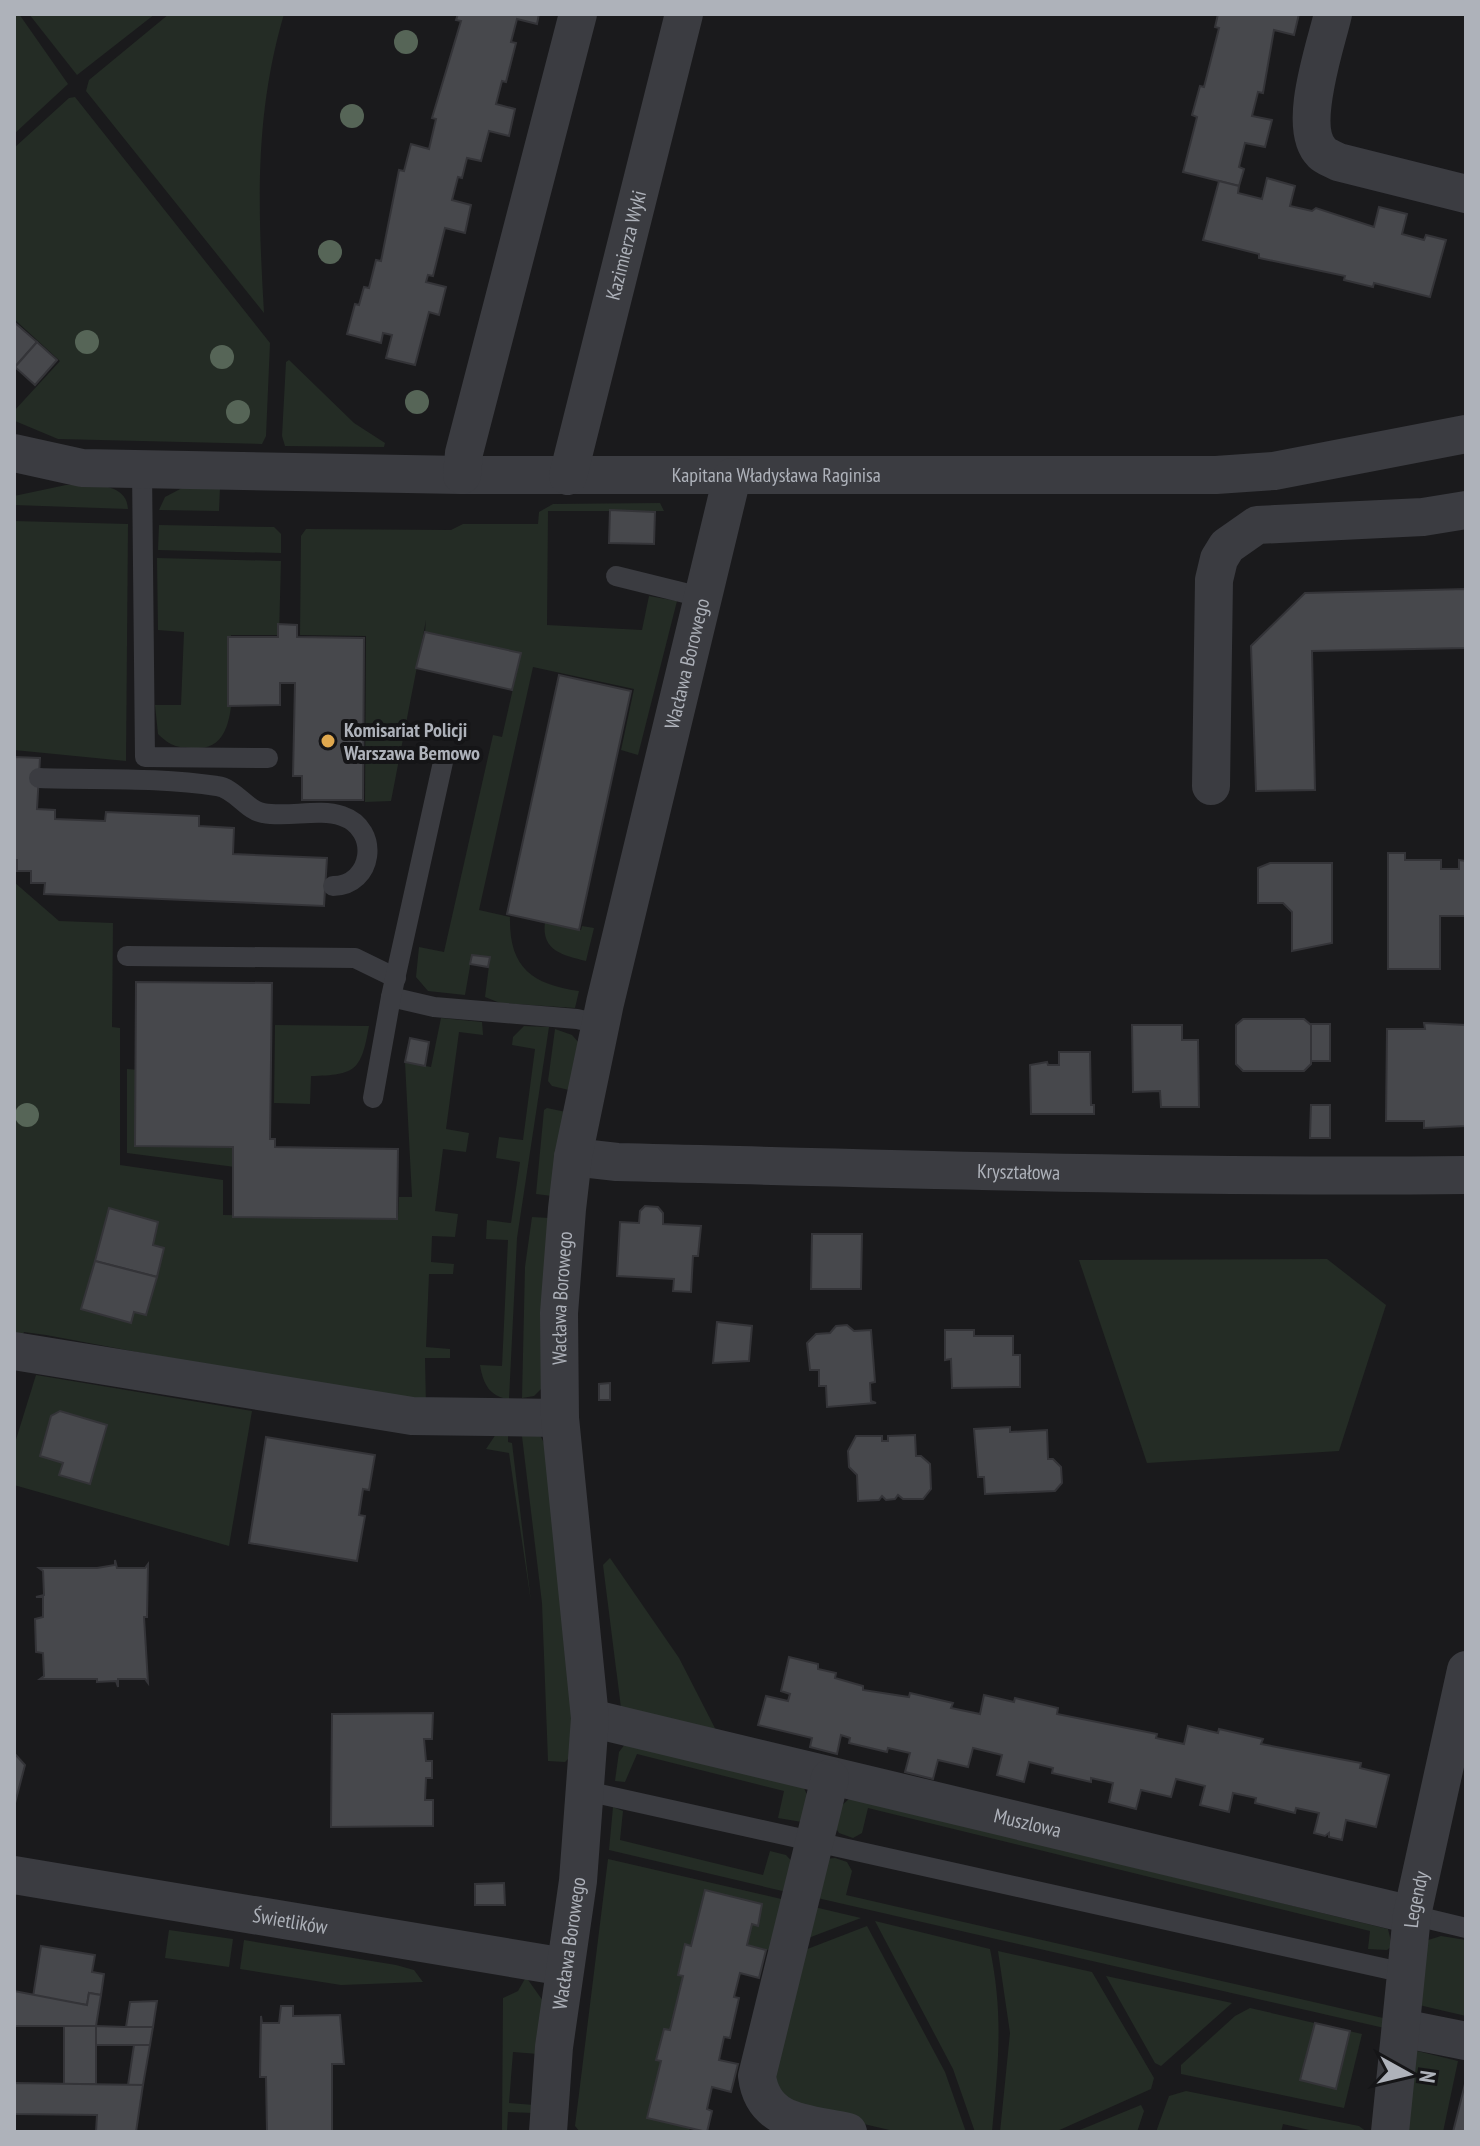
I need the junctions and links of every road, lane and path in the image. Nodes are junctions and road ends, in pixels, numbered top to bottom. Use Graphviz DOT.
graph roads {
  1 [pos="578,14"];
  2 [pos="684,14"];
  3 [pos="1333,14"];
  4 [pos="1466,194"];
  5 [pos="1466,434"];
  6 [pos="14,453"];
  7 [pos="82,468"];
  8 [pos="142,469"];
  9 [pos="462,475"];
  10 [pos="568,476"];
  11 [pos="732,477"];
  12 [pos="14,481"];
  13 [pos="1466,510"];
  14 [pos="616,576"];
  15 [pos="705,598"];
  16 [pos="268,758"];
  17 [pos="443,762"];
  18 [pos="39,778"];
  19 [pos="1211,786"];
  20 [pos="333,886"];
  21 [pos="127,956"];
  22 [pos="394,988"];
  23 [pos="600,1024"];
  24 [pos="373,1098"];
  25 [pos="573,1157"];
  26 [pos="1466,1175"];
  27 [pos="14,1351"];
  28 [pos="560,1418"];
  29 [pos="1466,1670"];
  30 [pos="590,1718"];
  31 [pos="830,1778"];
  32 [pos="586,1791"];
  33 [pos="813,1843"];
  34 [pos="14,1875"];
  35 [pos="1412,1915"];
  36 [pos="1466,1928"];
  37 [pos="565,1967"];
  38 [pos="1406,1970"];
  39 [pos="1401,2028"];
  40 [pos="1466,2041"];
  41 [pos="548,2132"];
  42 [pos="848,2132"];
  43 [pos="1390,2132"];
  1 -- 9 [label="street"];
  2 -- 10 [label="street, Kazimierza Wyki"];
  3 -- 4 [label="street"];
  5 -- 11 [label="street, Kapitana Władysława Raginisa"];
  6 -- 7 [label="street, Kapitana Władysława Raginisa"];
  7 -- 8 [label="street, Kapitana Władysława Raginisa"];
  7 -- 12 [label="street, Kapitana Władysława Raginisa"];
  8 -- 9 [label="street, Kapitana Władysława Raginisa"];
  8 -- 16 [label="lane"];
  9 -- 10 [label="street, Kapitana Władysława Raginisa"];
  10 -- 11 [label="street, Kapitana Władysława Raginisa"];
  11 -- 15 [label="street, Wacława Borowego"];
  13 -- 19 [label="street"];
  14 -- 15 [label="lane"];
  15 -- 23 [label="street, Wacława Borowego"];
  17 -- 22 [label="lane"];
  18 -- 20 [label="lane"];
  21 -- 22 [label="lane"];
  22 -- 23 [label="lane"];
  22 -- 24 [label="lane"];
  23 -- 25 [label="street, Wacława Borowego"];
  25 -- 26 [label="street, Kryształowa"];
  25 -- 28 [label="street, Wacława Borowego"];
  27 -- 28 [label="street"];
  28 -- 30 [label="street, Wacława Borowego"];
  29 -- 35 [label="street, Legendy"];
  30 -- 31 [label="street, Muszlowa"];
  30 -- 32 [label="street, Wacława Borowego"];
  31 -- 33 [label="street"];
  31 -- 35 [label="street, Muszlowa"];
  32 -- 33 [label="lane"];
  32 -- 37 [label="street, Wacława Borowego"];
  33 -- 38 [label="lane"];
  33 -- 42 [label="street"];
  34 -- 37 [label="street, Świetlików"];
  35 -- 36 [label="lane, Muszlowa"];
  35 -- 38 [label="street, Legendy"];
  37 -- 41 [label="street, Wacława Borowego"];
  38 -- 39 [label="street, Legendy"];
  39 -- 40 [label="street"];
  39 -- 43 [label="street, Legendy"];
}
